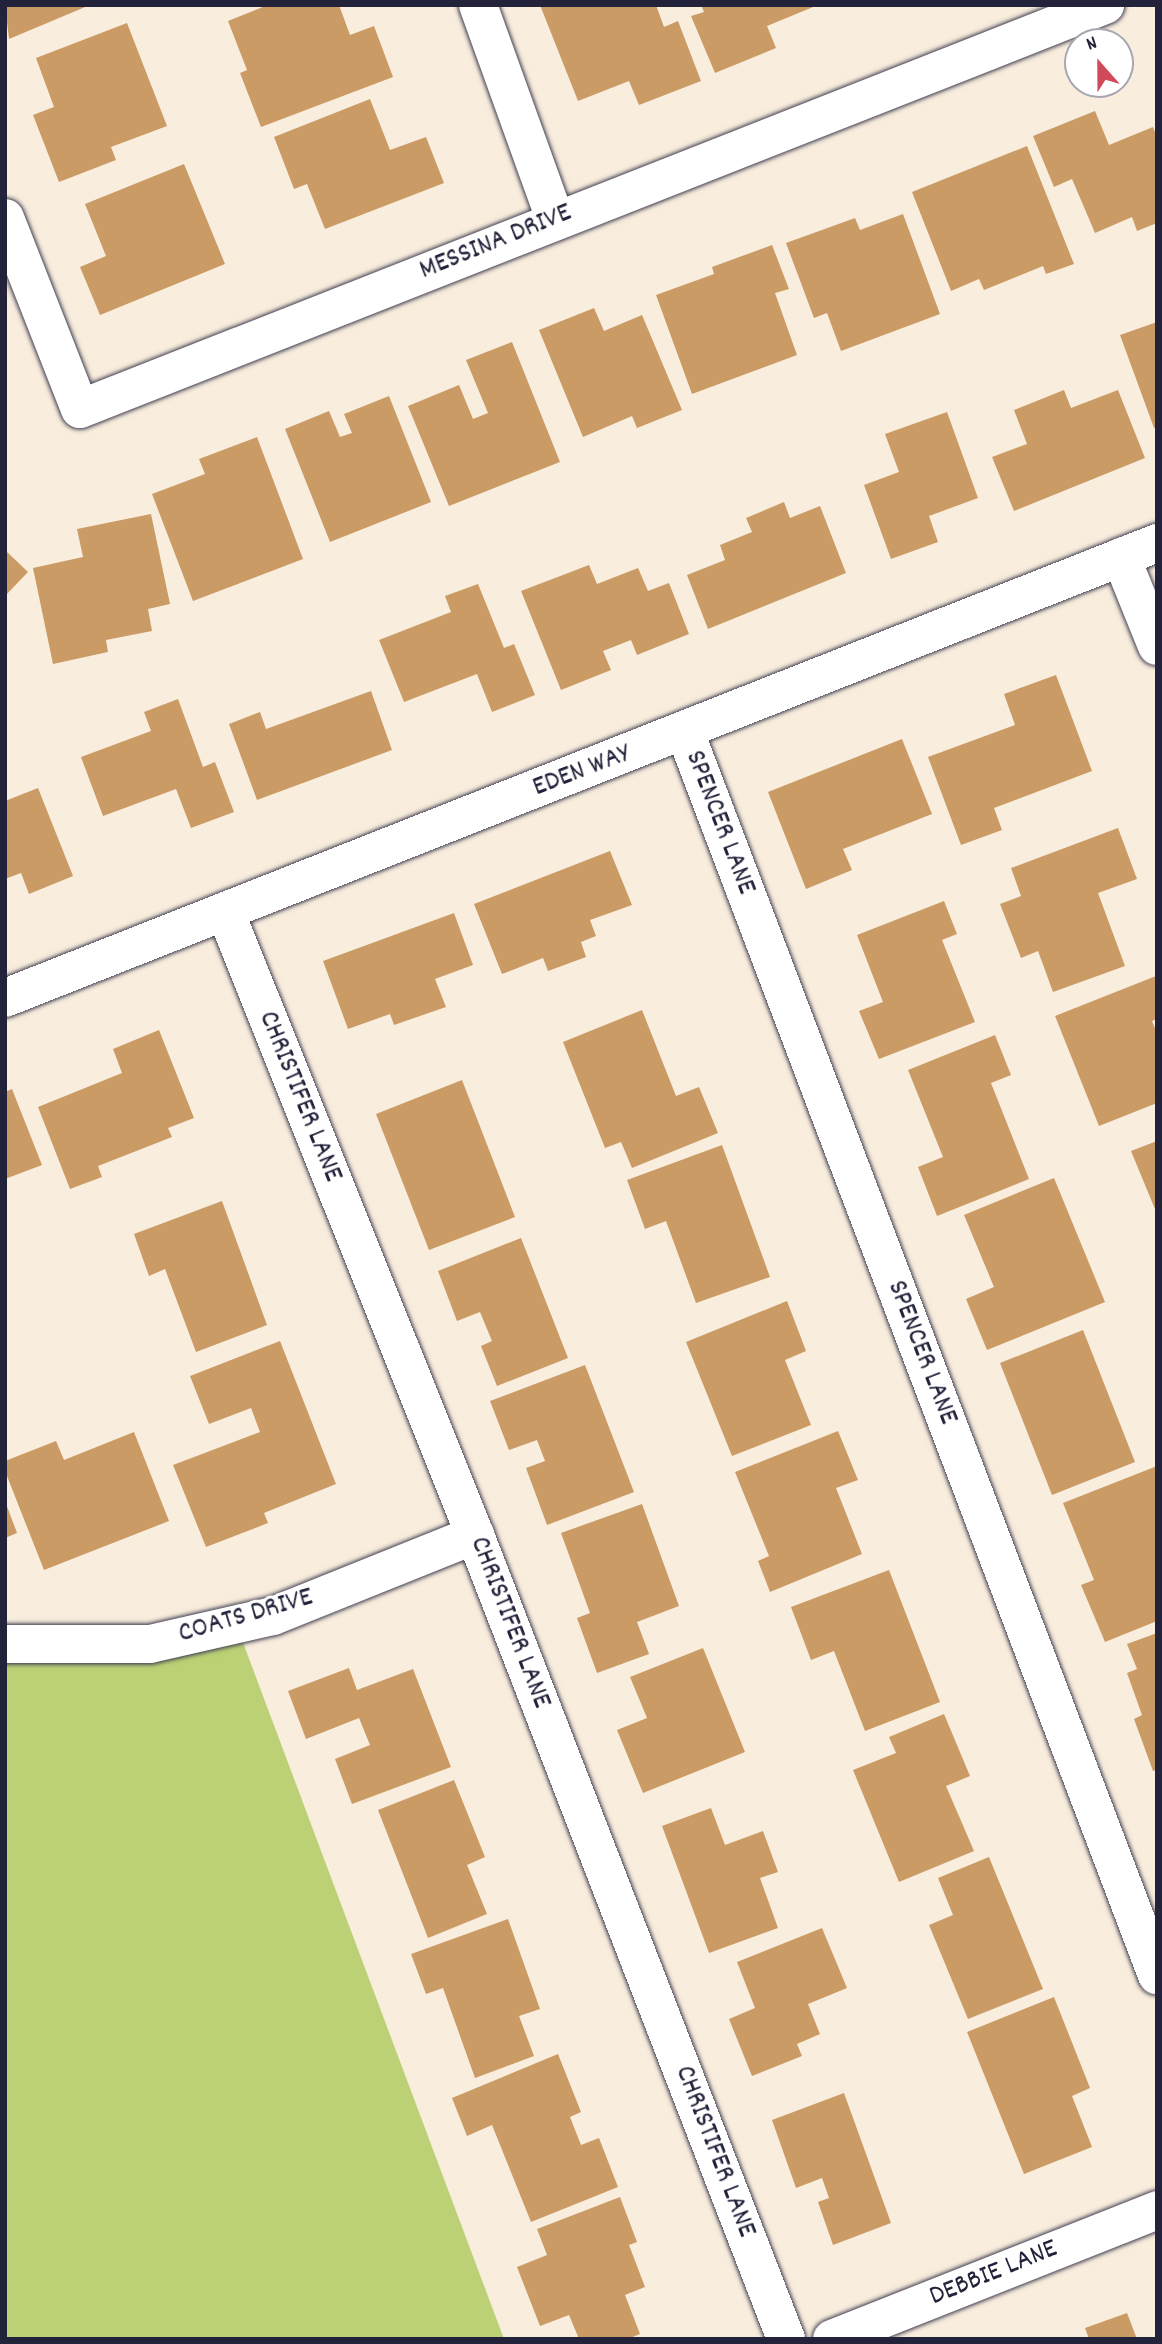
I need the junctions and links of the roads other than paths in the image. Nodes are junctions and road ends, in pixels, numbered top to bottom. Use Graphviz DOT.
graph roads {
  1 [pos="478,5"];
  2 [pos="1105,5"];
  3 [pos="5,218"];
  4 [pos="555,219"];
  5 [pos="1157,543"];
  6 [pos="1121,557"];
  7 [pos="1157,646"];
  8 [pos="685,732"];
  9 [pos="225,911"];
  10 [pos="5,998"];
  11 [pos="475,1535"];
  12 [pos="5,1644"];
  13 [pos="1157,1975"];
  14 [pos="1157,2210"];
  15 [pos="786,2339"];
  16 [pos="832,2339"];
  1 -- 4 [label="street"];
  2 -- 4 [label="street, MESSINA DRIVE"];
  3 -- 4 [label="street, MESSINA DRIVE"];
  5 -- 6 [label="street, EDEN WAY"];
  6 -- 7 [label="street"];
  6 -- 8 [label="street, EDEN WAY"];
  8 -- 9 [label="street, EDEN WAY"];
  8 -- 13 [label="street, SPENCER LANE"];
  9 -- 10 [label="street, EDEN WAY"];
  9 -- 11 [label="street, CHRISTIFER LANE"];
  11 -- 12 [label="street, COATS DRIVE"];
  11 -- 15 [label="street, CHRISTIFER LANE"];
  14 -- 16 [label="street, DEBBIE LANE"];
}
